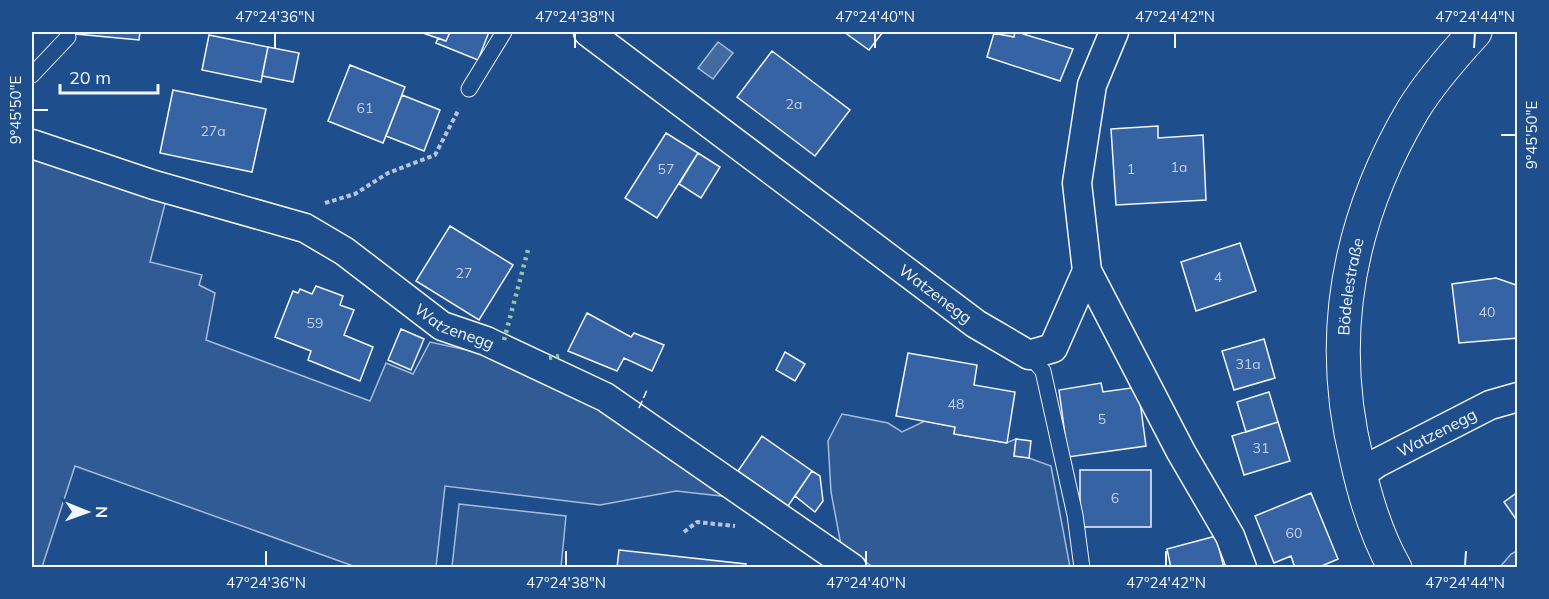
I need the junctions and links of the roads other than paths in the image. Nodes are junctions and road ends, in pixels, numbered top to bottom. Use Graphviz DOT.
graph roads {
  1 [pos="504,32"];
  2 [pos="588,32"];
  3 [pos="1114,32"];
  4 [pos="1475,32"];
  5 [pos="68,37"];
  6 [pos="32,75"];
  7 [pos="469,89"];
  8 [pos="32,144"];
  9 [pos="1087,271"];
  10 [pos="1029,355"];
  11 [pos="1518,397"];
  12 [pos="1360,475"];
  13 [pos="852,567"];
  14 [pos="1082,567"];
  15 [pos="1242,567"];
  16 [pos="1395,567"];
  1 -- 7 [label="lane"];
  2 -- 10 [label="street, Watzenegg"];
  3 -- 9 [label="street"];
  4 -- 12 [label="main road, Bödelestraße"];
  5 -- 6 [label="lane"];
  8 -- 13 [label="street, Watzenegg"];
  9 -- 10 [label="street"];
  9 -- 15 [label="street"];
  10 -- 14 [label="lane, Watzenegg"];
  11 -- 12 [label="street, Watzenegg"];
  12 -- 16 [label="main road, Bödelestraße"];
}
